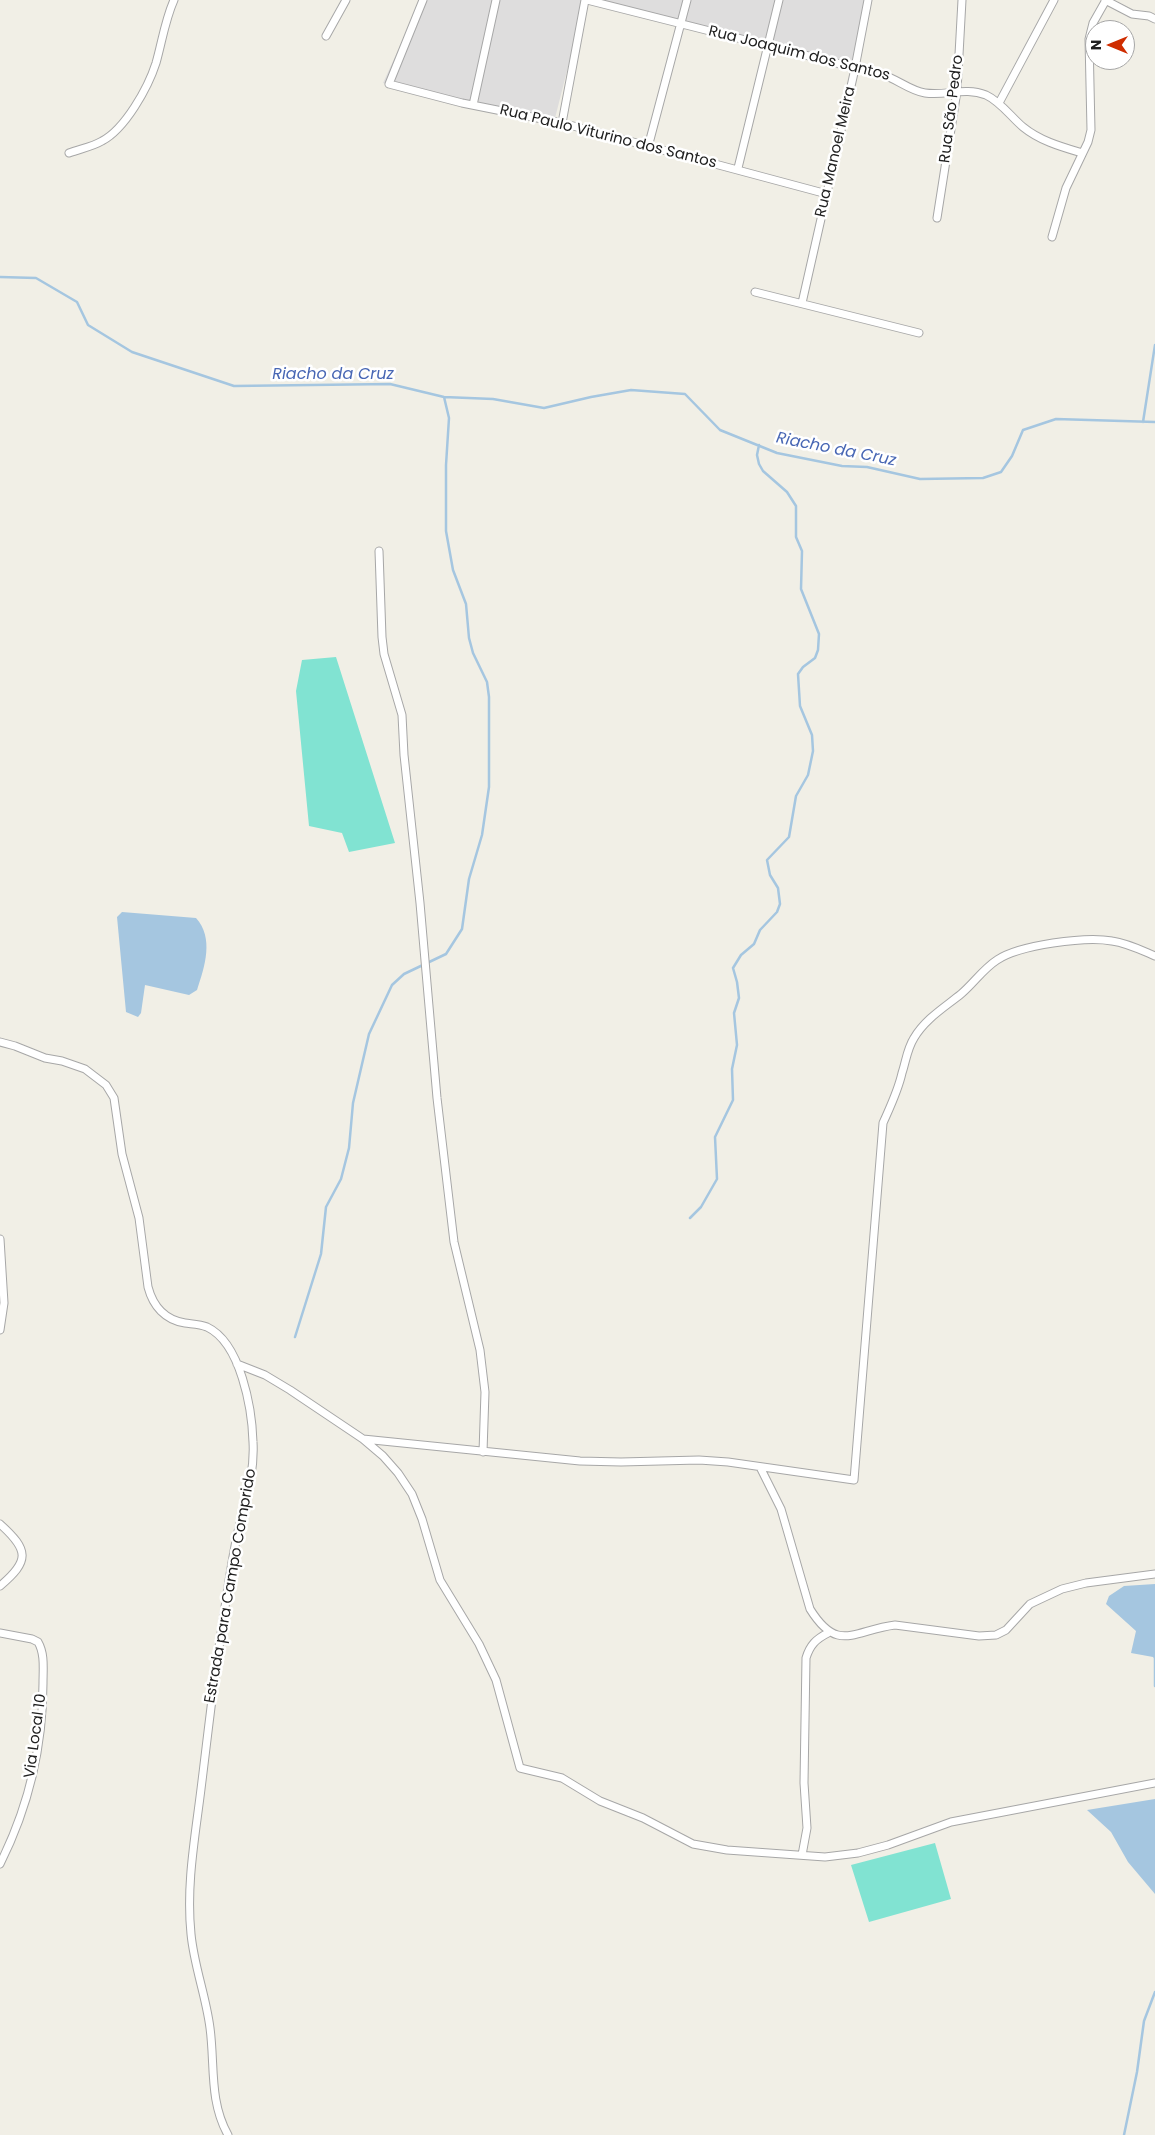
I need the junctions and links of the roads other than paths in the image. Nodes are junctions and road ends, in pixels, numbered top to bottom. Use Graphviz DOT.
graph roads {
  1 [pos="174,0"];
  2 [pos="346,0"];
  3 [pos="423,0"];
  4 [pos="496,0"];
  5 [pos="586,0"];
  6 [pos="687,0"];
  7 [pos="778,0"];
  8 [pos="868,0"];
  9 [pos="962,0"];
  10 [pos="1054,0"];
  11 [pos="1105,0"];
  12 [pos="1155,19"];
  13 [pos="681,24"];
  14 [pos="326,36"];
  15 [pos="769,45"];
  16 [pos="855,67"];
  17 [pos="957,91"];
  18 [pos="999,103"];
  19 [pos="473,105"];
  20 [pos="562,123"];
  21 [pos="648,147"];
  22 [pos="69,153"];
  23 [pos="1082,153"];
  24 [pos="738,168"];
  25 [pos="827,194"];
  26 [pos="936,218"];
  27 [pos="1052,237"];
  28 [pos="755,292"];
  29 [pos="802,304"];
  30 [pos="919,333"];
  31 [pos="379,551"];
  32 [pos="1155,956"];
  33 [pos="0,1042"];
  34 [pos="0,1239"];
  35 [pos="0,1330"];
  36 [pos="237,1364"];
  37 [pos="363,1439"];
  38 [pos="483,1452"];
  39 [pos="760,1467"];
  40 [pos="0,1524"];
  41 [pos="1155,1574"];
  42 [pos="0,1586"];
  43 [pos="0,1633"];
  44 [pos="828,1633"];
  45 [pos="1155,1784"];
  46 [pos="802,1855"];
  47 [pos="0,1864"];
  48 [pos="228,2135"];
  1 -- 22 [label="street"];
  2 -- 14 [label="street"];
  3 -- 19 [label="street, Rua Paulo Viturino dos Santos"];
  4 -- 19 [label="street"];
  5 -- 13 [label="street, Rua Joaquim dos Santos"];
  5 -- 20 [label="street"];
  6 -- 13 [label="street"];
  7 -- 15 [label="street"];
  8 -- 16 [label="street, Rua Manoel Meira"];
  9 -- 17 [label="street, Rua São Pedro"];
  10 -- 18 [label="street"];
  11 -- 12 [label="street"];
  11 -- 23 [label="street"];
  13 -- 15 [label="street, Rua Joaquim dos Santos"];
  13 -- 21 [label="street"];
  15 -- 16 [label="street, Rua Joaquim dos Santos"];
  15 -- 24 [label="street"];
  16 -- 17 [label="street, Rua Joaquim dos Santos"];
  16 -- 25 [label="street, Rua Manoel Meira"];
  17 -- 18 [label="street, Rua Joaquim dos Santos"];
  17 -- 26 [label="street, Rua São Pedro"];
  18 -- 23 [label="street, Rua Joaquim dos Santos"];
  19 -- 20 [label="street, Rua Paulo Viturino dos Santos"];
  20 -- 21 [label="street, Rua Paulo Viturino dos Santos"];
  21 -- 24 [label="street, Rua Paulo Viturino dos Santos"];
  23 -- 27 [label="street"];
  24 -- 25 [label="street, Rua Paulo Viturino dos Santos"];
  25 -- 29 [label="street, Rua Manoel Meira"];
  28 -- 29 [label="street"];
  29 -- 30 [label="street"];
  31 -- 38 [label="street"];
  32 -- 39 [label="street"];
  33 -- 36 [label="street, Estrada para Campo Comprido"];
  34 -- 35 [label="street"];
  36 -- 37 [label="street"];
  36 -- 48 [label="street, Estrada para Campo Comprido"];
  37 -- 38 [label="street"];
  37 -- 46 [label="street"];
  38 -- 39 [label="street"];
  39 -- 44 [label="street"];
  40 -- 42 [label="street"];
  41 -- 44 [label="street"];
  43 -- 47 [label="street, Via Local 10"];
  44 -- 46 [label="street"];
  45 -- 46 [label="street"];
}
